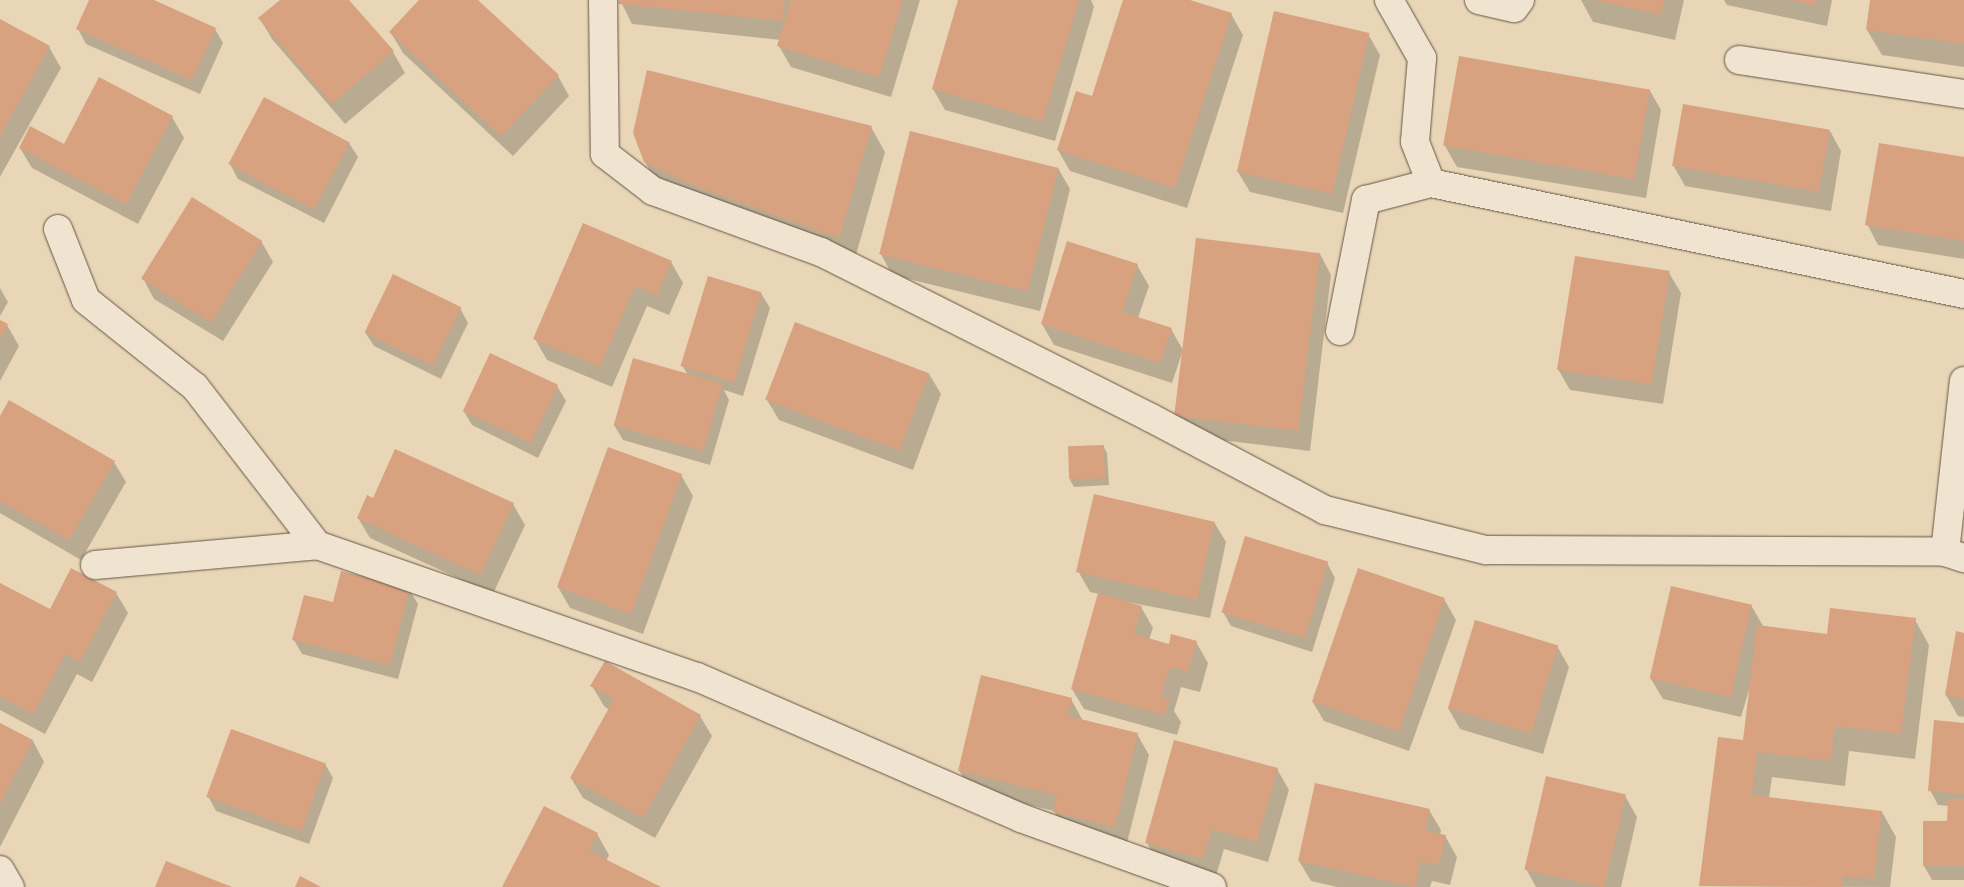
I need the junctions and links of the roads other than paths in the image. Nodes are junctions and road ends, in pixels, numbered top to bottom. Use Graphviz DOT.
graph roads {
  1 [pos="602,0"];
  2 [pos="1389,0"];
  3 [pos="1479,0"];
  4 [pos="1520,0"];
  5 [pos="1739,60"];
  6 [pos="1964,94"];
  7 [pos="1431,182"];
  8 [pos="58,229"];
  9 [pos="1964,294"];
  10 [pos="1340,331"];
  11 [pos="1964,381"];
  12 [pos="317,545"];
  13 [pos="1954,555"];
  14 [pos="95,565"];
  15 [pos="0,870"];
  16 [pos="10,887"];
  17 [pos="1212,887"];
  1 -- 13 [label="street"];
  2 -- 7 [label="street"];
  3 -- 4 [label="street"];
  5 -- 6 [label="street"];
  7 -- 9 [label="street"];
  7 -- 10 [label="street"];
  8 -- 12 [label="street"];
  11 -- 13 [label="street"];
  12 -- 14 [label="street"];
  12 -- 17 [label="street"];
  15 -- 16 [label="street"];
}
